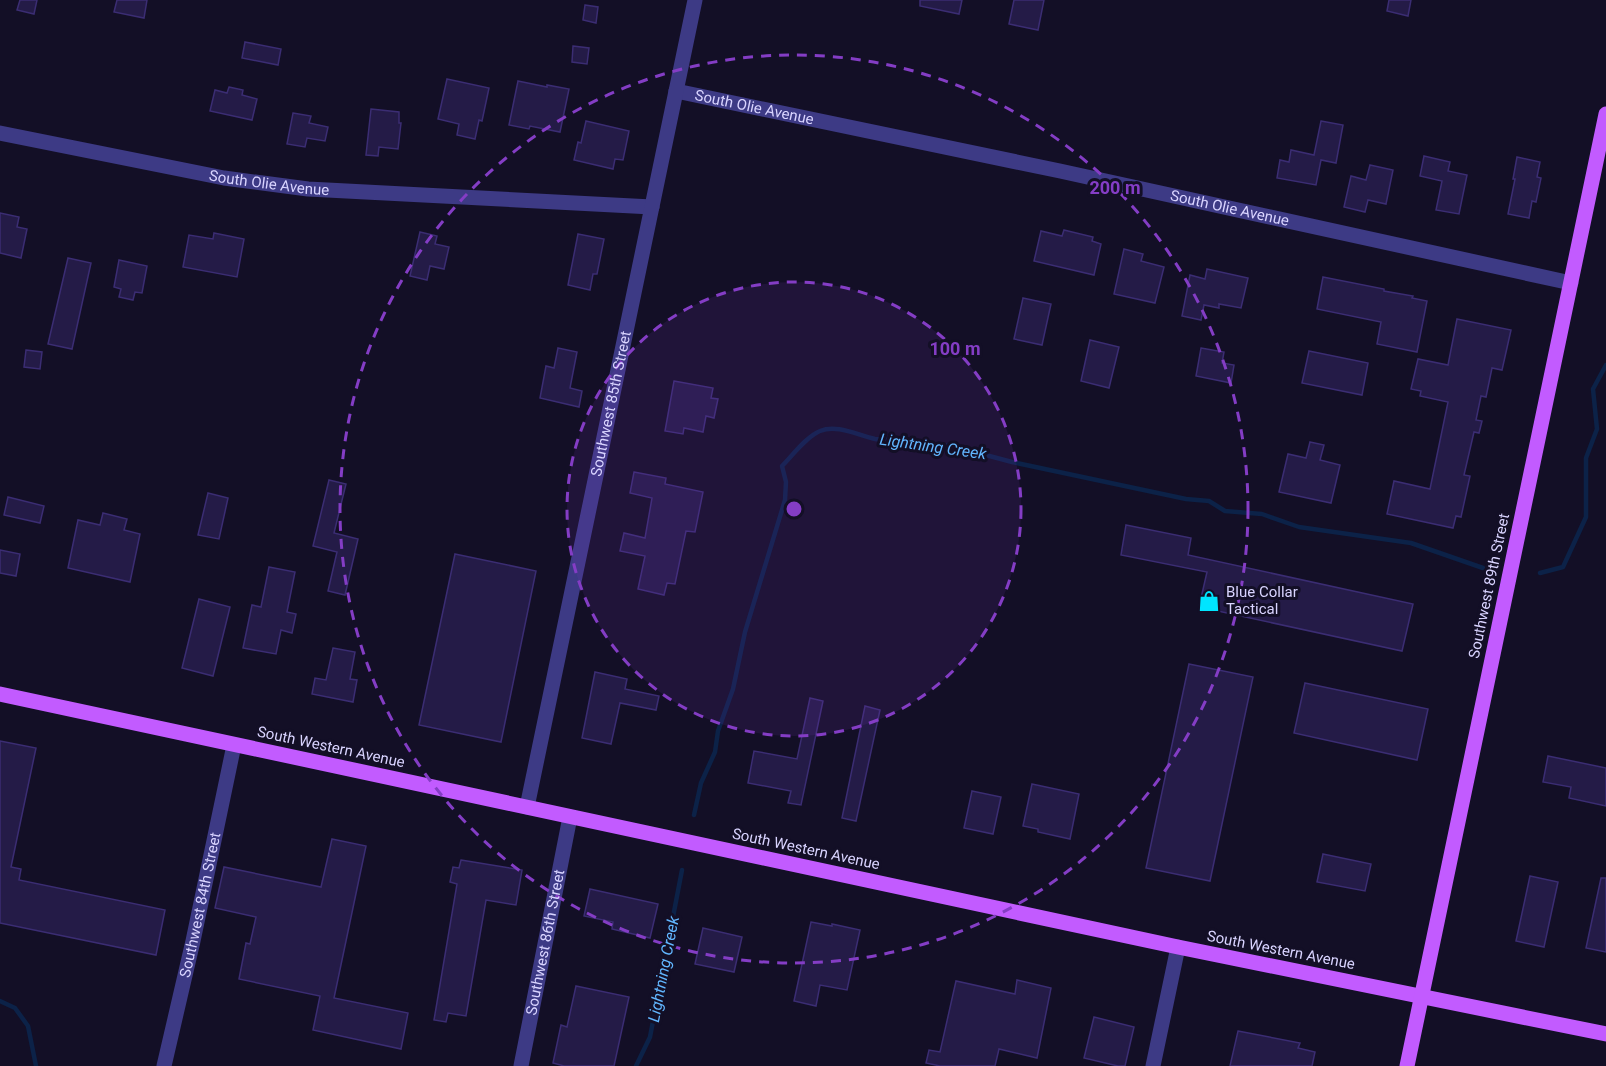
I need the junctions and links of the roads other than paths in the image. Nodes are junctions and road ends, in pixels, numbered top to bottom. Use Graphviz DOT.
graph roads {
  1 [pos="695,0"];
  2 [pos="676,91"];
  3 [pos="1606,114"];
  4 [pos="0,133"];
  5 [pos="652,207"];
  6 [pos="1571,283"];
  7 [pos="0,694"];
  8 [pos="234,745"];
  9 [pos="527,807"];
  10 [pos="570,817"];
  11 [pos="1178,947"];
  12 [pos="1422,997"];
  13 [pos="1606,1034"];
  14 [pos="164,1066"];
  15 [pos="521,1066"];
  16 [pos="1153,1066"];
  17 [pos="1407,1066"];
  1 -- 2 [label="street, Southwest 85th Street"];
  2 -- 5 [label="street, Southwest 85th Street"];
  2 -- 6 [label="street, South Olie Avenue"];
  3 -- 6 [label="main road, Southwest 89th Street"];
  4 -- 5 [label="street, South Olie Avenue"];
  5 -- 9 [label="street, Southwest 85th Street"];
  6 -- 12 [label="main road, Southwest 89th Street"];
  7 -- 8 [label="main road, South Western Avenue"];
  8 -- 9 [label="main road, South Western Avenue"];
  8 -- 14 [label="street, Southwest 84th Street"];
  9 -- 10 [label="main road, South Western Avenue"];
  10 -- 11 [label="main road, South Western Avenue"];
  10 -- 15 [label="street, Southwest 86th Street"];
  11 -- 12 [label="main road, South Western Avenue"];
  11 -- 16 [label="street"];
  12 -- 13 [label="main road, South Western Avenue"];
  12 -- 17 [label="main road, Southwest 89th Street"];
}
